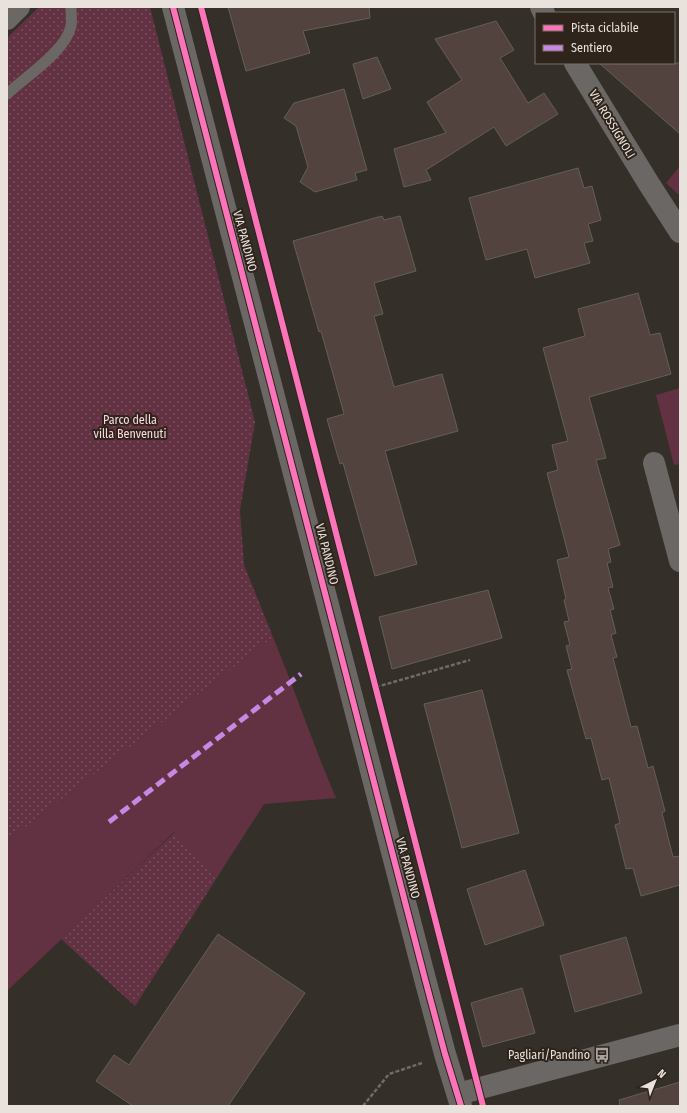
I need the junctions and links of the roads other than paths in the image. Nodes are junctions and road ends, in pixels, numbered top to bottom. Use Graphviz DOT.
graph roads {
  1 [pos="19,7"];
  2 [pos="71,7"];
  3 [pos="173,7"];
  4 [pos="7,19"];
  5 [pos="576,64"];
  6 [pos="7,94"];
  7 [pos="649,184"];
  8 [pos="680,207"];
  9 [pos="680,232"];
  10 [pos="654,463"];
  11 [pos="680,561"];
  12 [pos="680,1035"];
  13 [pos="460,1100"];
  1 -- 4 [label="street"];
  2 -- 6 [label="lane"];
  3 -- 13 [label="street, VIA PANDINO"];
  5 -- 7 [label="street, VIA ROSSIGNOLI"];
  7 -- 8 [label="street, VIA ROSSIGNOLI"];
  7 -- 9 [label="street, VIA ROSSIGNOLI"];
  10 -- 11 [label="street"];
  12 -- 13 [label="street"];
}
